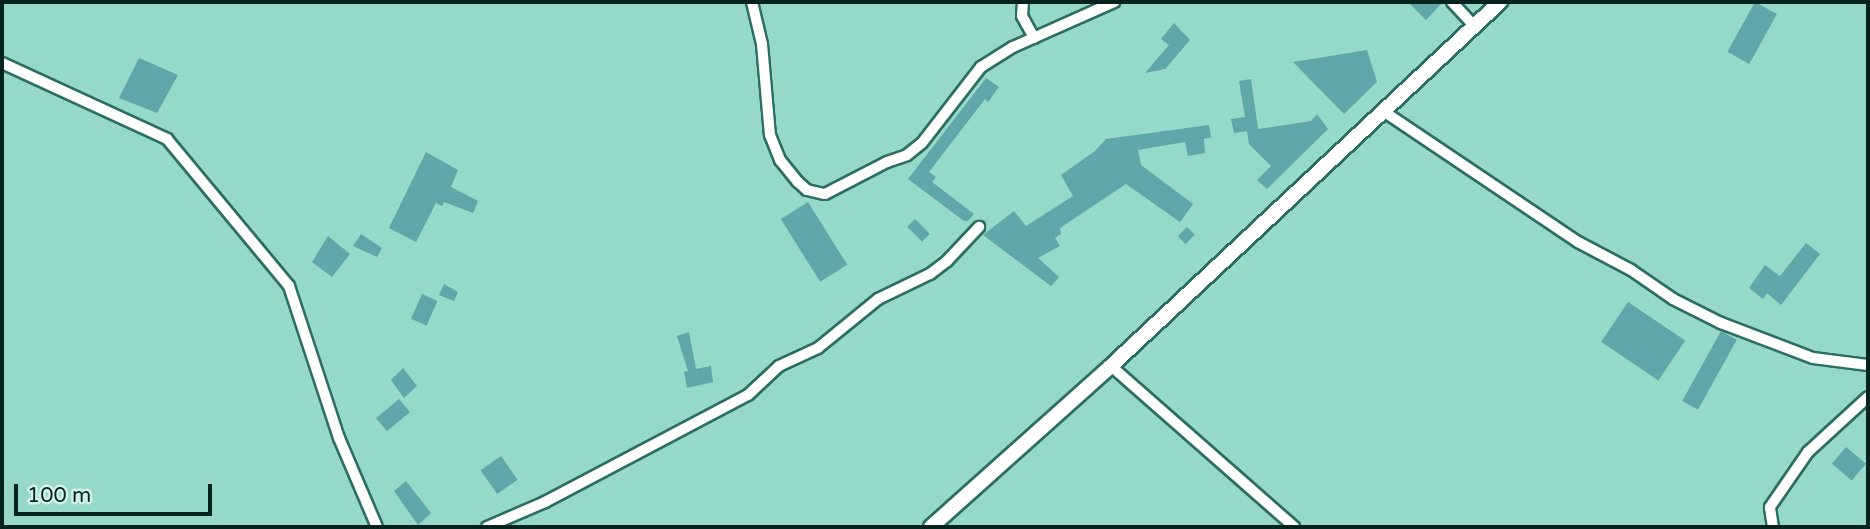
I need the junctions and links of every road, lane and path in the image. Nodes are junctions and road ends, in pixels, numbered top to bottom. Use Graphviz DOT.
graph roads {
  1 [pos="752,2"];
  2 [pos="1023,2"];
  3 [pos="1114,2"];
  4 [pos="1452,2"];
  5 [pos="1500,2"];
  6 [pos="1474,26"];
  7 [pos="1034,38"];
  8 [pos="2,62"];
  9 [pos="1382,111"];
  10 [pos="979,227"];
  11 [pos="1868,365"];
  12 [pos="1111,366"];
  13 [pos="1868,397"];
  14 [pos="377,527"];
  15 [pos="487,527"];
  16 [pos="931,527"];
  17 [pos="1294,527"];
  18 [pos="1773,527"];
  1 -- 7 [label="street"];
  2 -- 7 [label="street"];
  3 -- 7 [label="street"];
  4 -- 6 [label="street"];
  5 -- 6 [label="main road"];
  6 -- 9 [label="main road"];
  8 -- 14 [label="street"];
  9 -- 11 [label="street"];
  9 -- 12 [label="main road"];
  10 -- 15 [label="street"];
  12 -- 16 [label="main road"];
  12 -- 17 [label="street"];
  13 -- 18 [label="street"];
}
